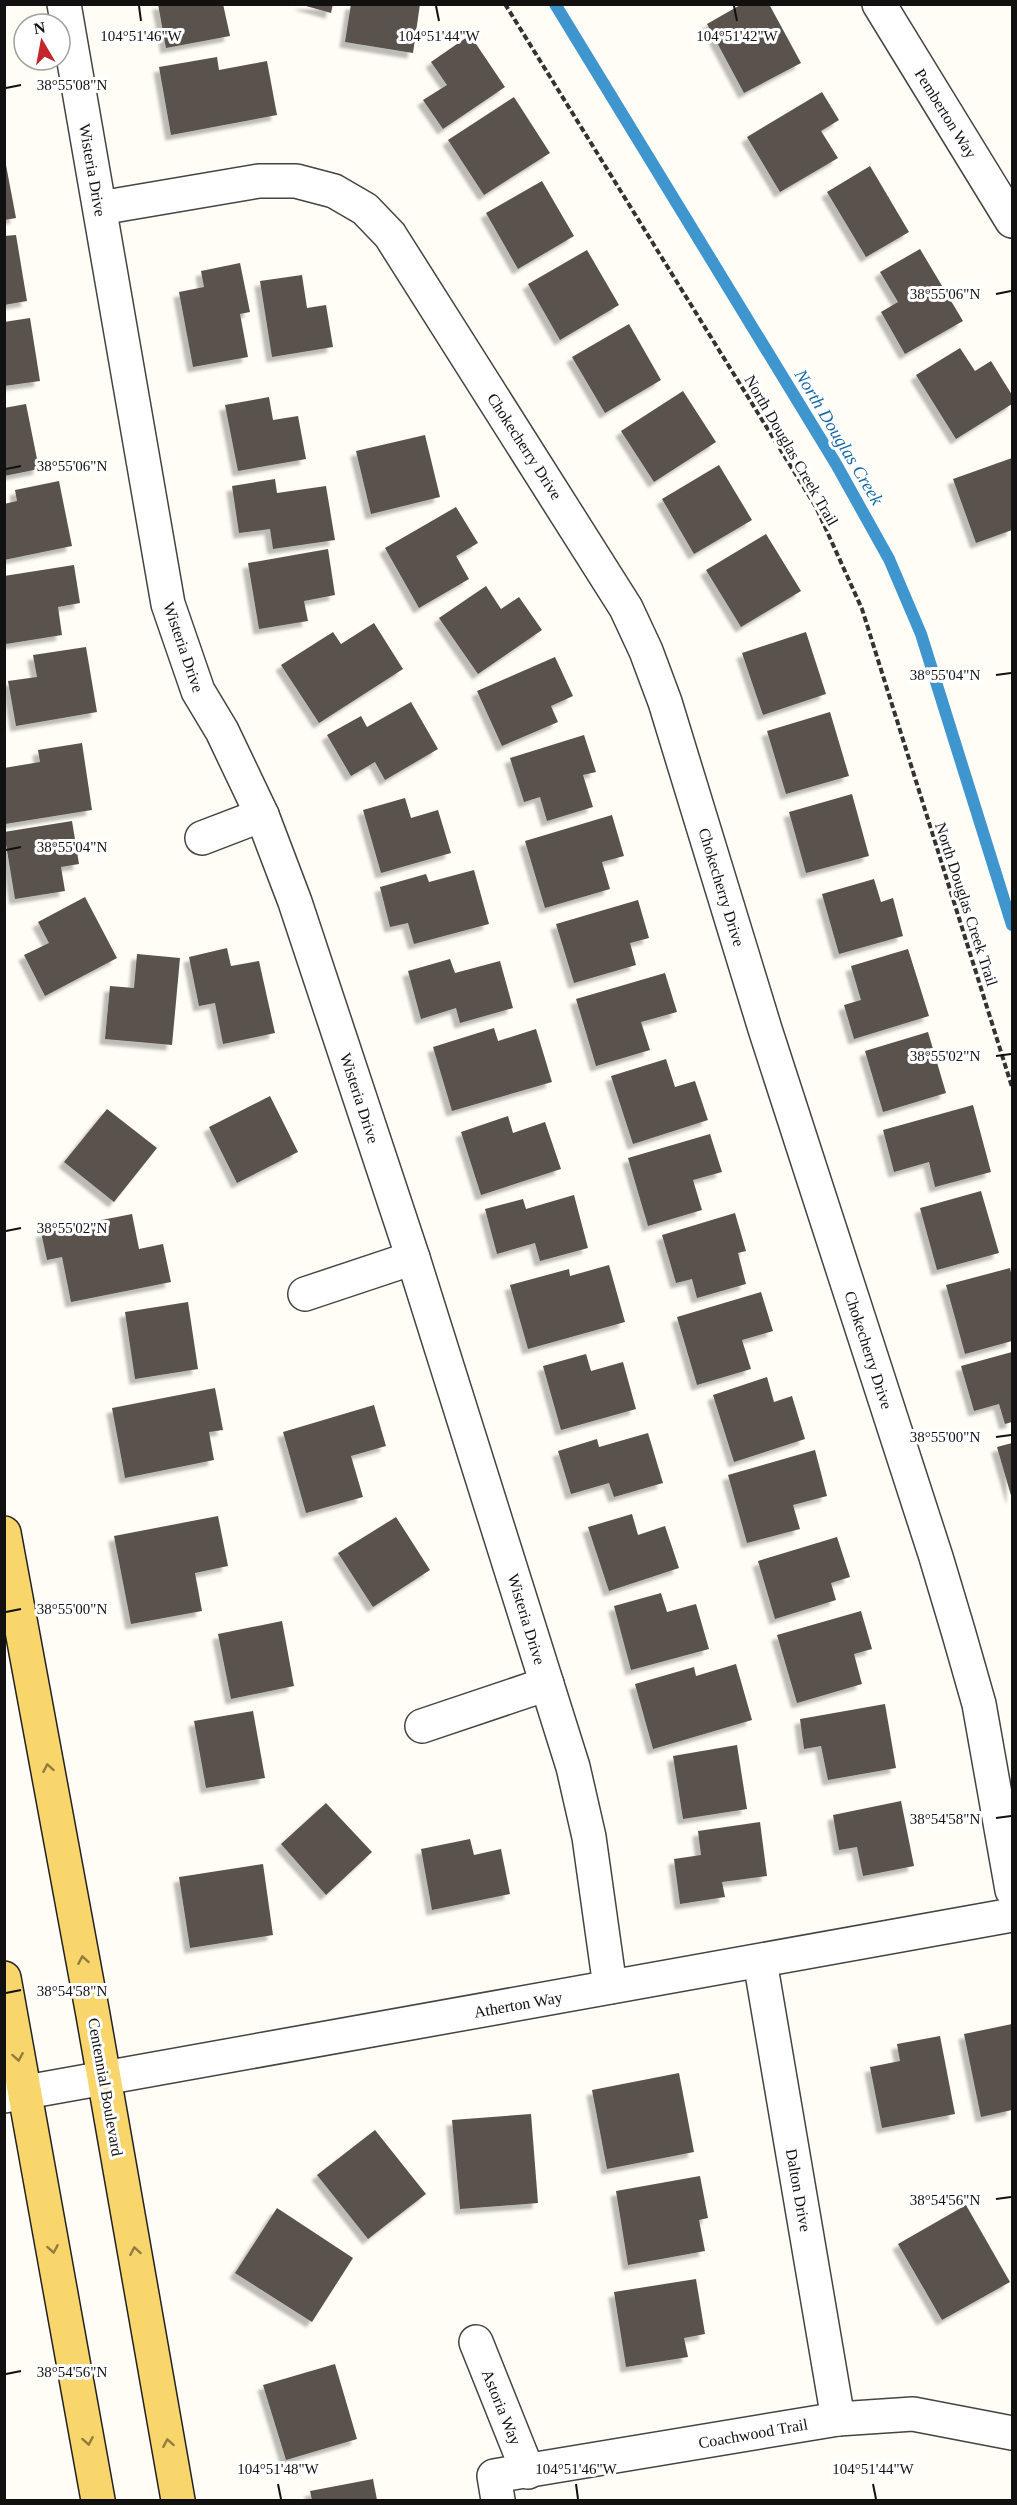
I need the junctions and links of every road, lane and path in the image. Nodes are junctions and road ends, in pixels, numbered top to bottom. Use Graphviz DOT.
graph roads {
  1 [pos="64,4"];
  2 [pos="506,4"];
  3 [pos="879,4"];
  4 [pos="100,208"];
  5 [pos="1012,221"];
  6 [pos="262,815"];
  7 [pos="202,838"];
  8 [pos="1012,1087"];
  9 [pos="413,1258"];
  10 [pos="305,1294"];
  11 [pos="4,1533"];
  12 [pos="547,1683"];
  13 [pos="422,1726"];
  14 [pos="1012,1890"];
  15 [pos="1012,1915"];
  16 [pos="760,1961"];
  17 [pos="4,1978"];
  18 [pos="610,1987"];
  19 [pos="104,2079"];
  20 [pos="14,2094"];
  21 [pos="476,2342"];
  22 [pos="838,2419"];
  23 [pos="1012,2433"];
  24 [pos="528,2472"];
  25 [pos="496,2488"];
  26 [pos="98,2500"];
  27 [pos="178,2500"];
  1 -- 4 [label="street, Wisteria Drive"];
  2 -- 8 [label="path, North Douglas Creek Trail"];
  3 -- 5 [label="street, Pemberton Way"];
  4 -- 6 [label="street, Wisteria Drive"];
  4 -- 14 [label="street, Chokecherry Drive"];
  6 -- 7 [label="street"];
  6 -- 9 [label="street, Wisteria Drive"];
  9 -- 10 [label="street"];
  9 -- 12 [label="street, Wisteria Drive"];
  19 -- 11 [label="main road, Centennial Boulevard, one-way"];
  12 -- 13 [label="street"];
  12 -- 18 [label="street, Wisteria Drive"];
  15 -- 16 [label="street, Atherton Way"];
  16 -- 18 [label="street, Atherton Way"];
  16 -- 22 [label="street, Dalton Drive"];
  17 -- 20 [label="main road, one-way"];
  18 -- 19 [label="street, Atherton Way"];
  19 -- 20 [label="street, Atherton Way"];
  27 -- 19 [label="main road, Centennial Boulevard, one-way"];
  20 -- 26 [label="main road, one-way"];
  21 -- 24 [label="street, Astoria Way"];
  22 -- 23 [label="street, Coachwood Trail"];
  22 -- 24 [label="street, Coachwood Trail"];
  24 -- 25 [label="street, Coachwood Trail"];
}
